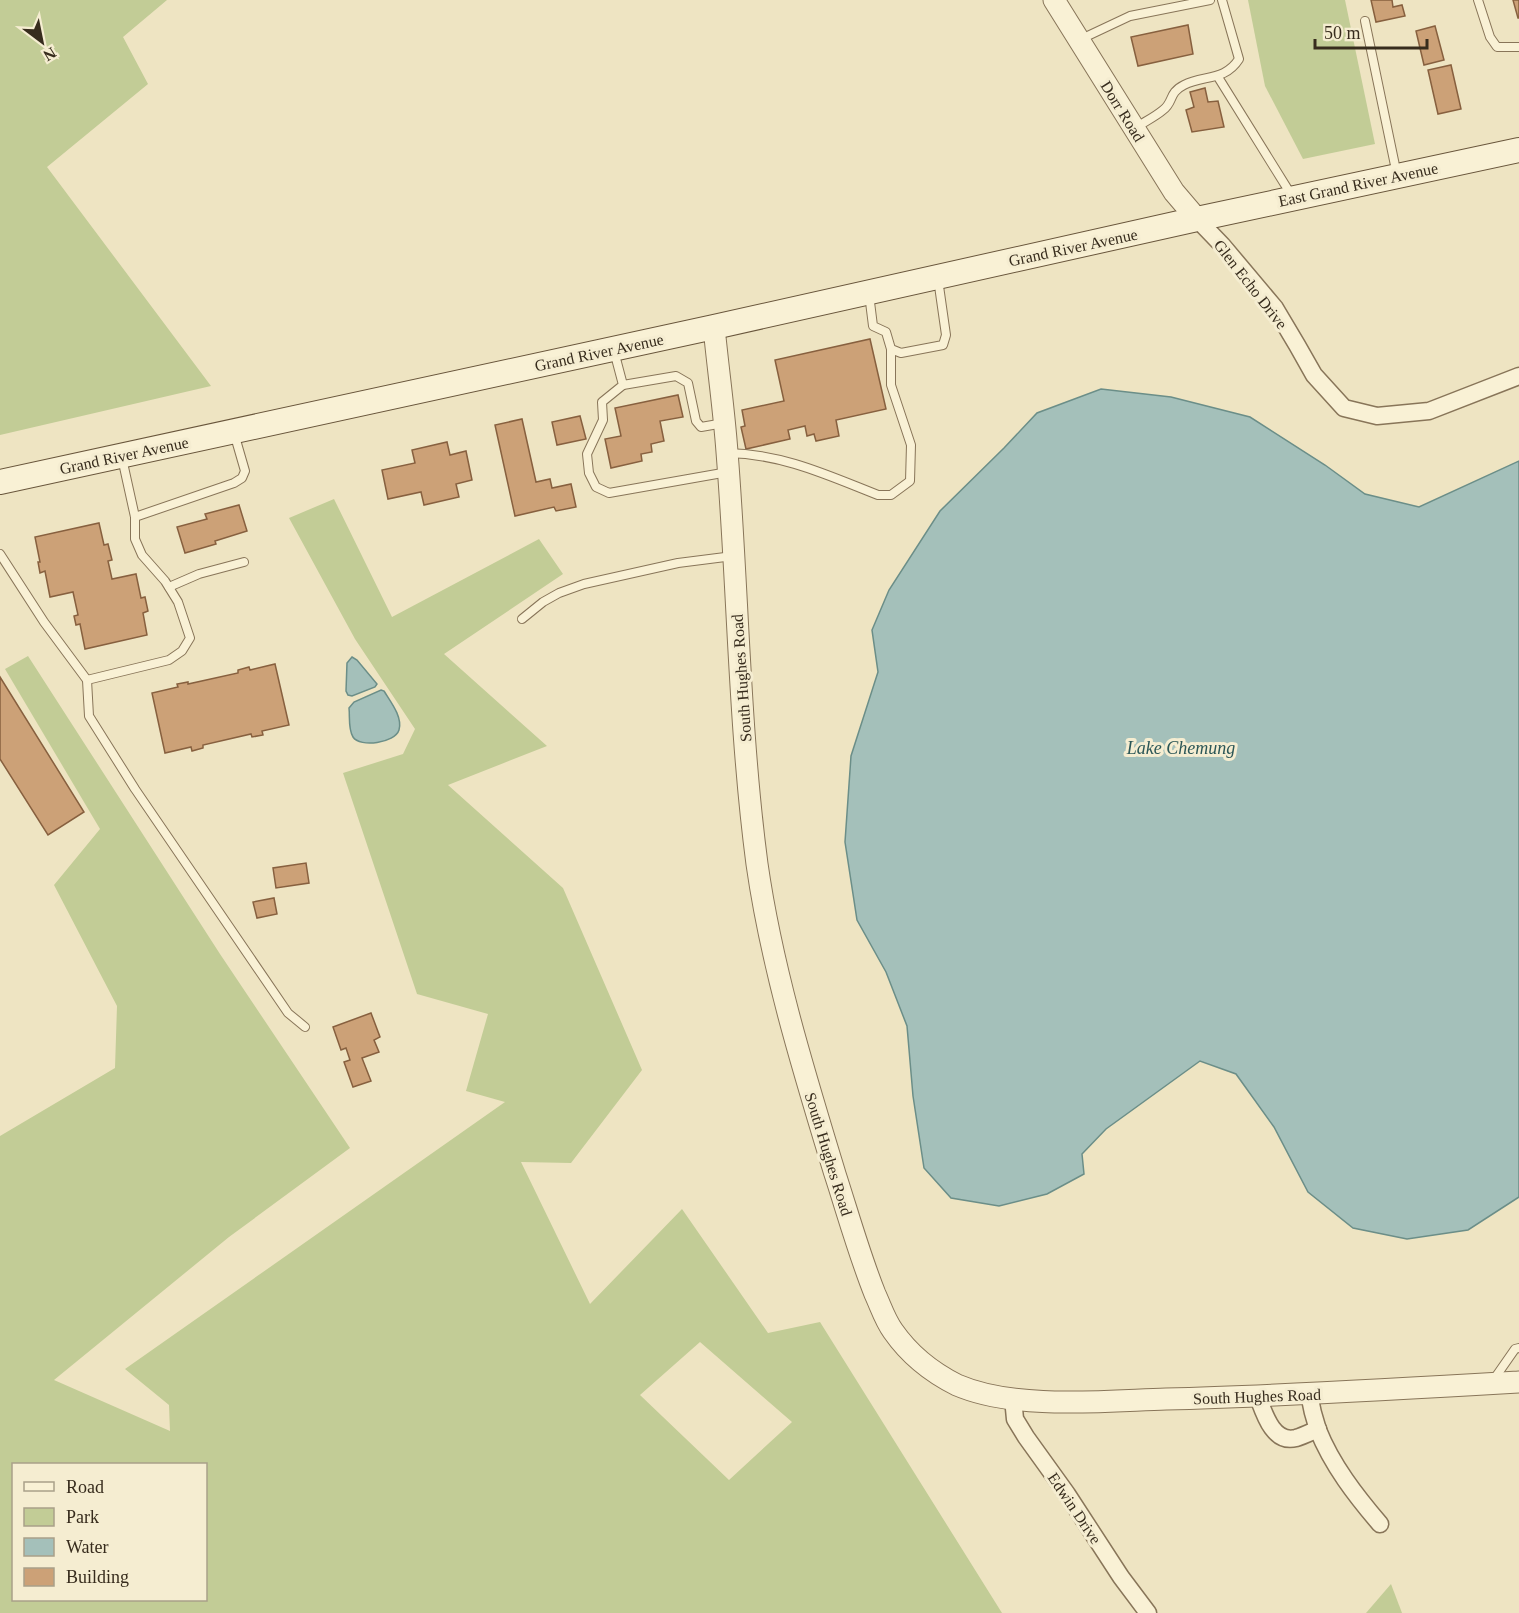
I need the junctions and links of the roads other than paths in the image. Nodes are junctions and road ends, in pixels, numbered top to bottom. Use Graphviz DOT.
graph roads {
  1 [pos="1054,0"];
  2 [pos="1210,0"];
  3 [pos="1222,0"];
  4 [pos="1478,0"];
  5 [pos="1365,21"];
  6 [pos="1079,40"];
  7 [pos="1519,47"];
  8 [pos="1218,76"];
  9 [pos="1134,128"];
  10 [pos="1519,150"];
  11 [pos="1398,176"];
  12 [pos="1293,198"];
  13 [pos="1197,219"];
  14 [pos="938,276"];
  15 [pos="868,292"];
  16 [pos="714,327"];
  17 [pos="614,348"];
  18 [pos="891,349"];
  19 [pos="1519,376"];
  20 [pos="623,386"];
  21 [pos="724,423"];
  22 [pos="234,431"];
  23 [pos="121,456"];
  24 [pos="728,462"];
  25 [pos="0,482"];
  26 [pos="135,517"];
  27 [pos="0,554"];
  28 [pos="733,556"];
  29 [pos="244,562"];
  30 [pos="169,587"];
  31 [pos="522,619"];
  32 [pos="87,680"];
  33 [pos="305,1027"];
  34 [pos="1519,1348"];
  35 [pos="1519,1382"];
  36 [pos="1491,1384"];
  37 [pos="1308,1394"];
  38 [pos="1258,1397"];
  39 [pos="1013,1398"];
  40 [pos="1318,1429"];
  41 [pos="1380,1524"];
  42 [pos="1148,1613"];
  1 -- 6 [label="street, Dorr Road"];
  2 -- 6 [label="lane"];
  3 -- 8 [label="lane"];
  4 -- 7 [label="lane"];
  5 -- 11 [label="lane"];
  6 -- 9 [label="street, Dorr Road"];
  8 -- 9 [label="lane"];
  8 -- 12 [label="lane"];
  9 -- 13 [label="street, Dorr Road"];
  10 -- 11 [label="main road, East Grand River Avenue"];
  11 -- 12 [label="main road, East Grand River Avenue"];
  12 -- 13 [label="main road, East Grand River Avenue"];
  13 -- 14 [label="main road, Grand River Avenue"];
  13 -- 19 [label="street, Glen Echo Drive"];
  14 -- 15 [label="main road, Grand River Avenue"];
  14 -- 18 [label="lane"];
  15 -- 16 [label="main road, Grand River Avenue"];
  15 -- 18 [label="lane"];
  16 -- 17 [label="main road, Grand River Avenue"];
  16 -- 21 [label="street, South Hughes Road"];
  17 -- 20 [label="lane"];
  17 -- 22 [label="main road, Grand River Avenue"];
  18 -- 24 [label="lane"];
  20 -- 21 [label="lane"];
  20 -- 24 [label="lane"];
  21 -- 24 [label="street, South Hughes Road"];
  22 -- 23 [label="main road, Grand River Avenue"];
  22 -- 26 [label="lane"];
  23 -- 25 [label="main road, Grand River Avenue"];
  23 -- 26 [label="lane"];
  24 -- 28 [label="street, South Hughes Road"];
  26 -- 30 [label="lane"];
  27 -- 32 [label="lane"];
  28 -- 31 [label="lane"];
  28 -- 39 [label="street, South Hughes Road"];
  29 -- 30 [label="lane"];
  30 -- 32 [label="lane"];
  32 -- 33 [label="lane"];
  34 -- 36 [label="lane"];
  35 -- 36 [label="street, South Hughes Road"];
  36 -- 37 [label="street, South Hughes Road"];
  37 -- 38 [label="street, South Hughes Road"];
  37 -- 40 [label="street"];
  38 -- 39 [label="street, South Hughes Road"];
  38 -- 40 [label="street"];
  39 -- 42 [label="street, Edwin Drive"];
  40 -- 41 [label="street"];
}
